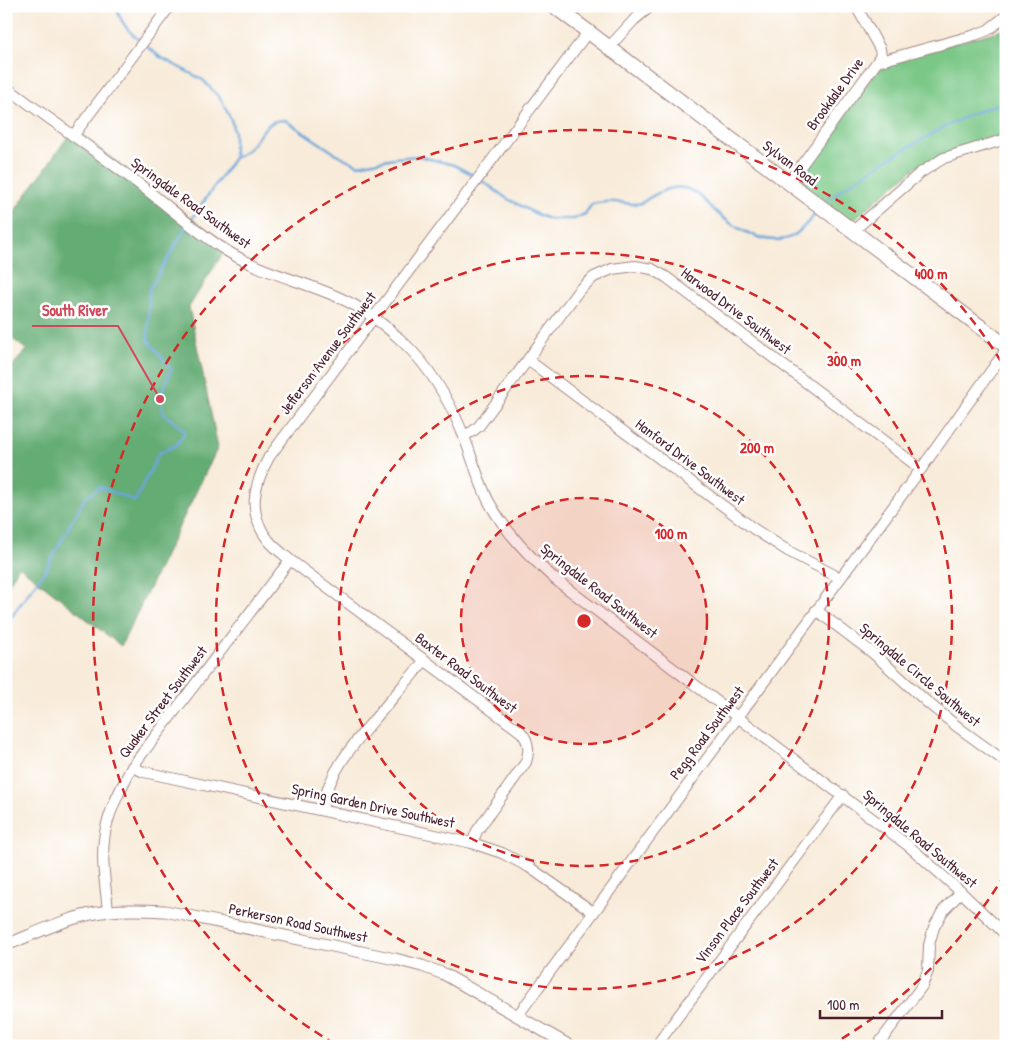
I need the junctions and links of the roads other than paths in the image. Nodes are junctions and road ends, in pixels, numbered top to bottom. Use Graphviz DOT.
graph roads {
  1 [pos="170,6"];
  2 [pos="554,6"];
  3 [pos="642,6"];
  4 [pos="650,6"];
  5 [pos="856,6"];
  6 [pos="1006,16"];
  7 [pos="634,20"];
  8 [pos="588,32"];
  9 [pos="609,47"];
  10 [pos="877,62"];
  11 [pos="6,87"];
  12 [pos="73,136"];
  13 [pos="1006,139"];
  14 [pos="789,182"];
  15 [pos="853,231"];
  16 [pos="374,318"];
  17 [pos="1006,346"];
  18 [pos="1006,350"];
  19 [pos="528,360"];
  20 [pos="464,436"];
  21 [pos="921,468"];
  22 [pos="290,560"];
  23 [pos="840,578"];
  24 [pos="816,610"];
  25 [pos="425,660"];
  26 [pos="738,716"];
  27 [pos="1006,762"];
  28 [pos="132,767"];
  29 [pos="842,795"];
  30 [pos="322,810"];
  31 [pos="472,843"];
  32 [pos="961,892"];
  33 [pos="108,911"];
  34 [pos="593,912"];
  35 [pos="1006,935"];
  36 [pos="6,946"];
  37 [pos="518,1015"];
  38 [pos="570,1046"];
  39 [pos="656,1046"];
  40 [pos="877,1046"];
  1 -- 12 [label="street"];
  2 -- 8 [label="main road, Sylvan Road"];
  3 -- 7 [label="street"];
  4 -- 7 [label="street"];
  5 -- 10 [label="street"];
  6 -- 10 [label="street, Brookdale Drive"];
  7 -- 9 [label="street"];
  8 -- 9 [label="main road, Sylvan Road"];
  8 -- 16 [label="street, Jefferson Avenue Southwest"];
  9 -- 14 [label="main road, Sylvan Road"];
  10 -- 14 [label="street, Brookdale Drive"];
  11 -- 12 [label="street, Springdale Road Southwest"];
  12 -- 16 [label="street, Springdale Road Southwest"];
  13 -- 15 [label="street"];
  14 -- 15 [label="main road, Sylvan Road"];
  15 -- 17 [label="main road, Sylvan Road"];
  16 -- 20 [label="street, Springdale Road Southwest"];
  16 -- 22 [label="street, Jefferson Avenue Southwest"];
  18 -- 21 [label="street, Pegg Road Southwest"];
  19 -- 20 [label="street, Harwood Drive Southwest"];
  19 -- 21 [label="street, Harwood Drive Southwest"];
  19 -- 23 [label="street, Hanford Drive Southwest"];
  20 -- 26 [label="street, Springdale Road Southwest"];
  21 -- 23 [label="street, Pegg Road Southwest"];
  22 -- 25 [label="street, Baxter Road Southwest"];
  22 -- 28 [label="street, Quaker Street Southwest"];
  23 -- 24 [label="street, Pegg Road Southwest"];
  24 -- 26 [label="street, Pegg Road Southwest"];
  24 -- 27 [label="street, Springdale Circle Southwest"];
  25 -- 30 [label="street"];
  25 -- 31 [label="street, Baxter Road Southwest"];
  26 -- 29 [label="street, Springdale Road Southwest"];
  26 -- 34 [label="street, Pegg Road Southwest"];
  28 -- 30 [label="street, Spring Garden Drive Southwest"];
  28 -- 33 [label="street, Quaker Street Southwest"];
  29 -- 32 [label="street, Springdale Road Southwest"];
  29 -- 39 [label="street, Vinson Place Southwest"];
  30 -- 31 [label="street, Spring Garden Drive Southwest"];
  31 -- 34 [label="street, Spring Garden Drive Southwest"];
  32 -- 35 [label="street, Springdale Road Southwest"];
  32 -- 40 [label="street"];
  33 -- 36 [label="street, Perkerson Road Southwest"];
  33 -- 37 [label="street, Perkerson Road Southwest"];
  34 -- 37 [label="street, Pegg Road Southwest"];
  37 -- 38 [label="street, Perkerson Road Southwest"];
}
